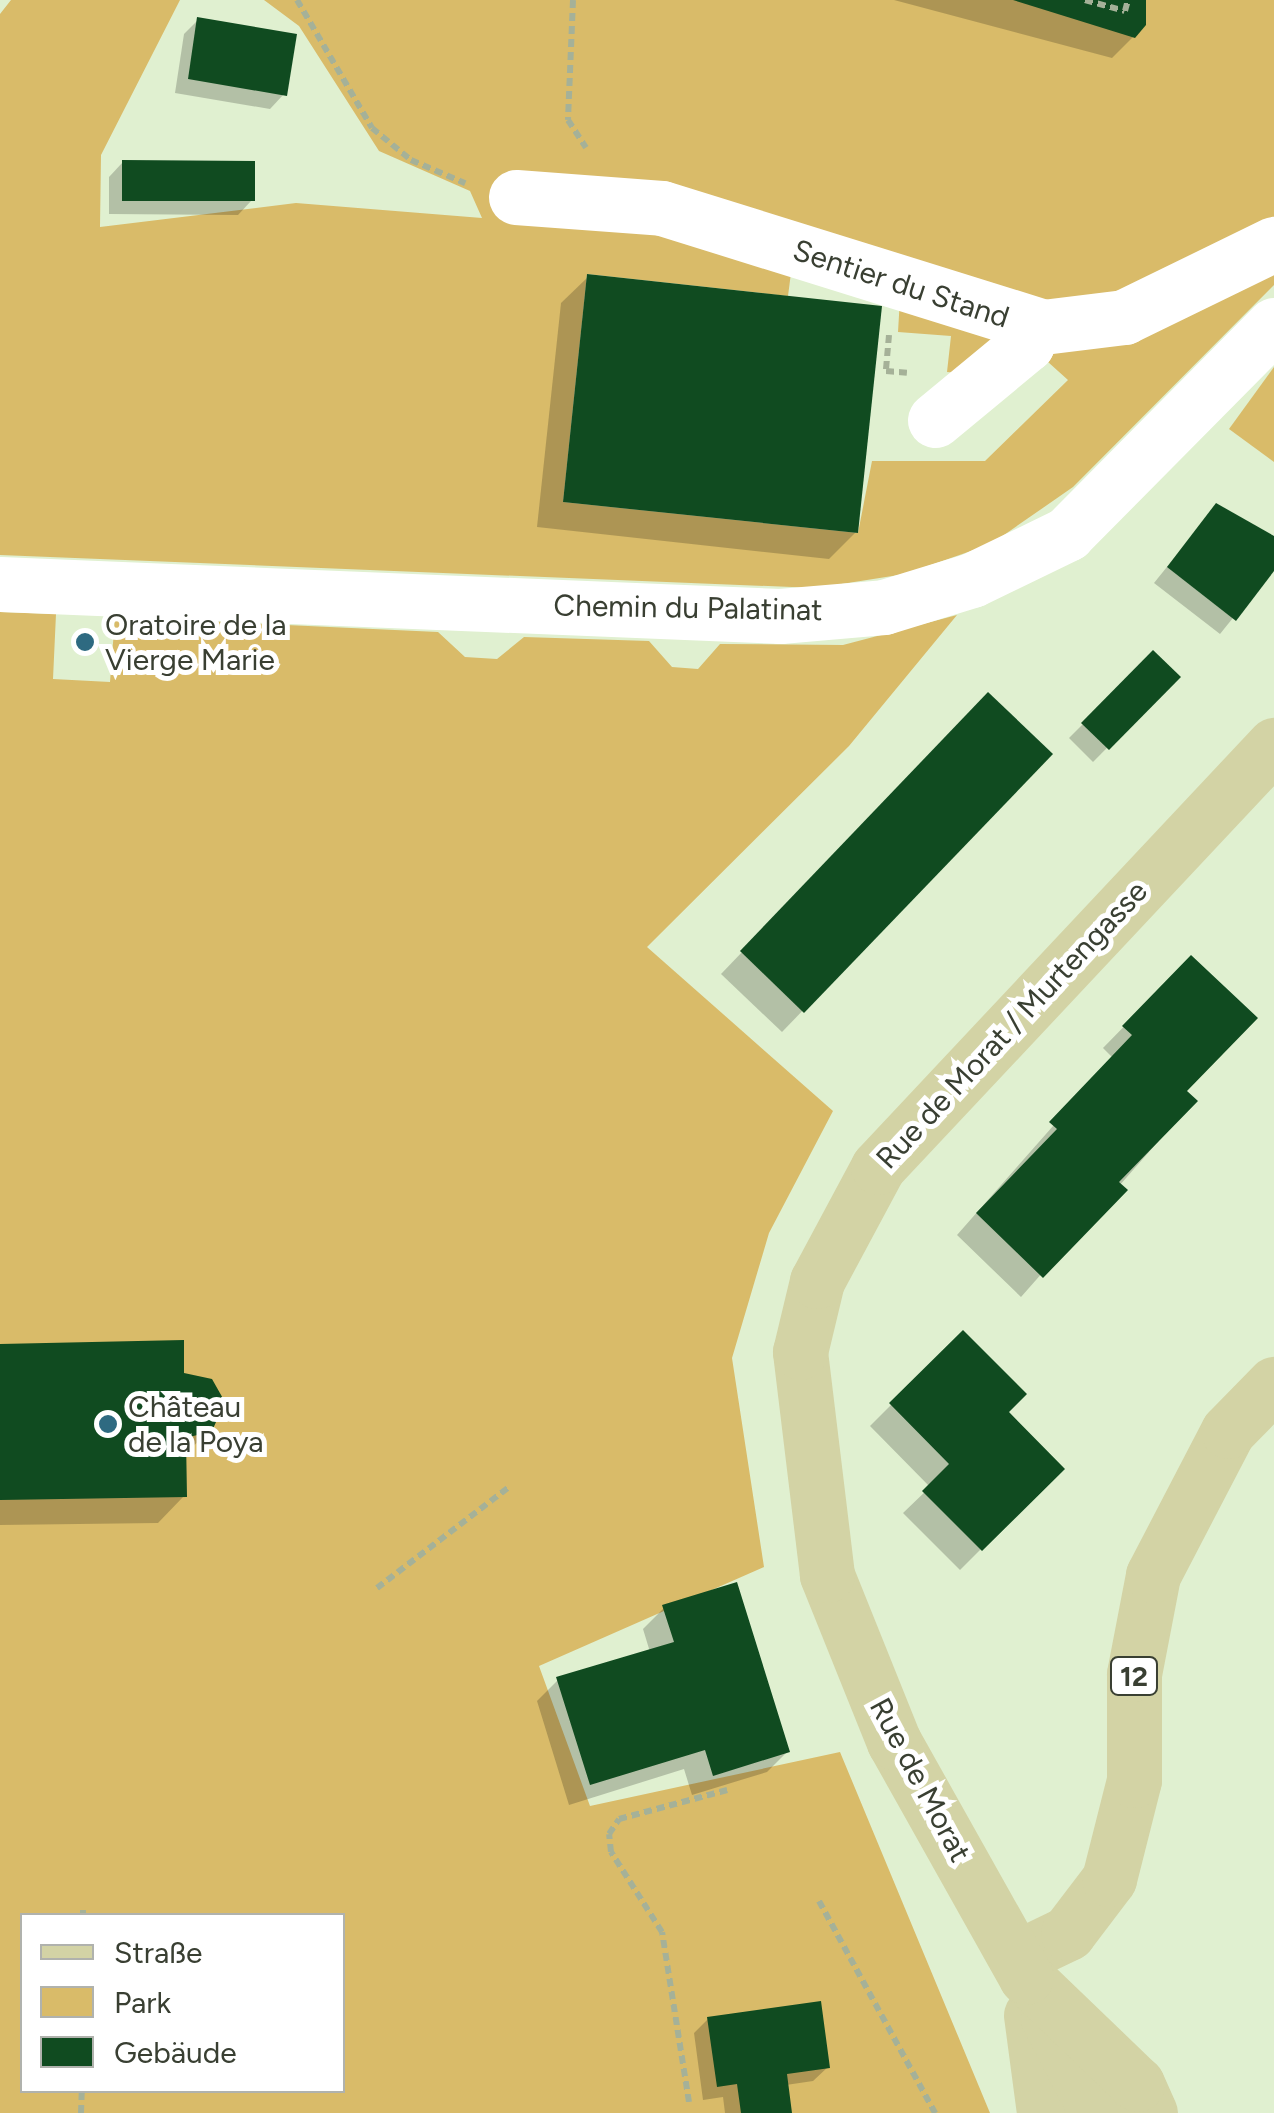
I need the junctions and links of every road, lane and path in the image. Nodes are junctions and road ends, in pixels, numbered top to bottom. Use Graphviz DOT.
graph roads {
  1 [pos="297,0"];
  2 [pos="573,0"];
  3 [pos="1085,0"];
  4 [pos="1128,0"];
  5 [pos="435,173"];
  6 [pos="516,196"];
  7 [pos="638,205"];
  8 [pos="1274,244"];
  9 [pos="894,284"];
  10 [pos="1031,325"];
  11 [pos="1274,325"];
  12 [pos="936,420"];
  13 [pos="0,584"];
  14 [pos="1274,745"];
  15 [pos="1274,1384"];
  16 [pos="509,1487"];
  17 [pos="828,1576"];
  18 [pos="376,1588"];
  19 [pos="728,1790"];
  20 [pos="819,1900"];
  21 [pos="1021,1967"];
  22 [pos="688,2102"];
  23 [pos="935,2113"];
  24 [pos="1044,2113"];
  25 [pos="1097,2113"];
  26 [pos="1150,2113"];
  1 -- 5 [label="path"];
  2 -- 7 [label="path"];
  3 -- 4 [label="path"];
  6 -- 7 [label="street, Sentier du Stand"];
  7 -- 9 [label="street, Sentier du Stand"];
  8 -- 10 [label="street, Sentier du Stand"];
  9 -- 10 [label="street, Sentier du Stand"];
  9 -- 12 [label="path"];
  10 -- 12 [label="street"];
  11 -- 13 [label="street, Chemin du Palatinat"];
  14 -- 17 [label="main road, Rue de Morat / Murtengasse"];
  15 -- 21 [label="main road, 12"];
  16 -- 18 [label="path"];
  17 -- 21 [label="main road, Rue de Morat"];
  19 -- 22 [label="path"];
  20 -- 23 [label="path"];
  21 -- 24 [label="main road, Rue de Morat"];
  21 -- 25 [label="main road"];
  21 -- 26 [label="main road, Rue de Morat"];
}
